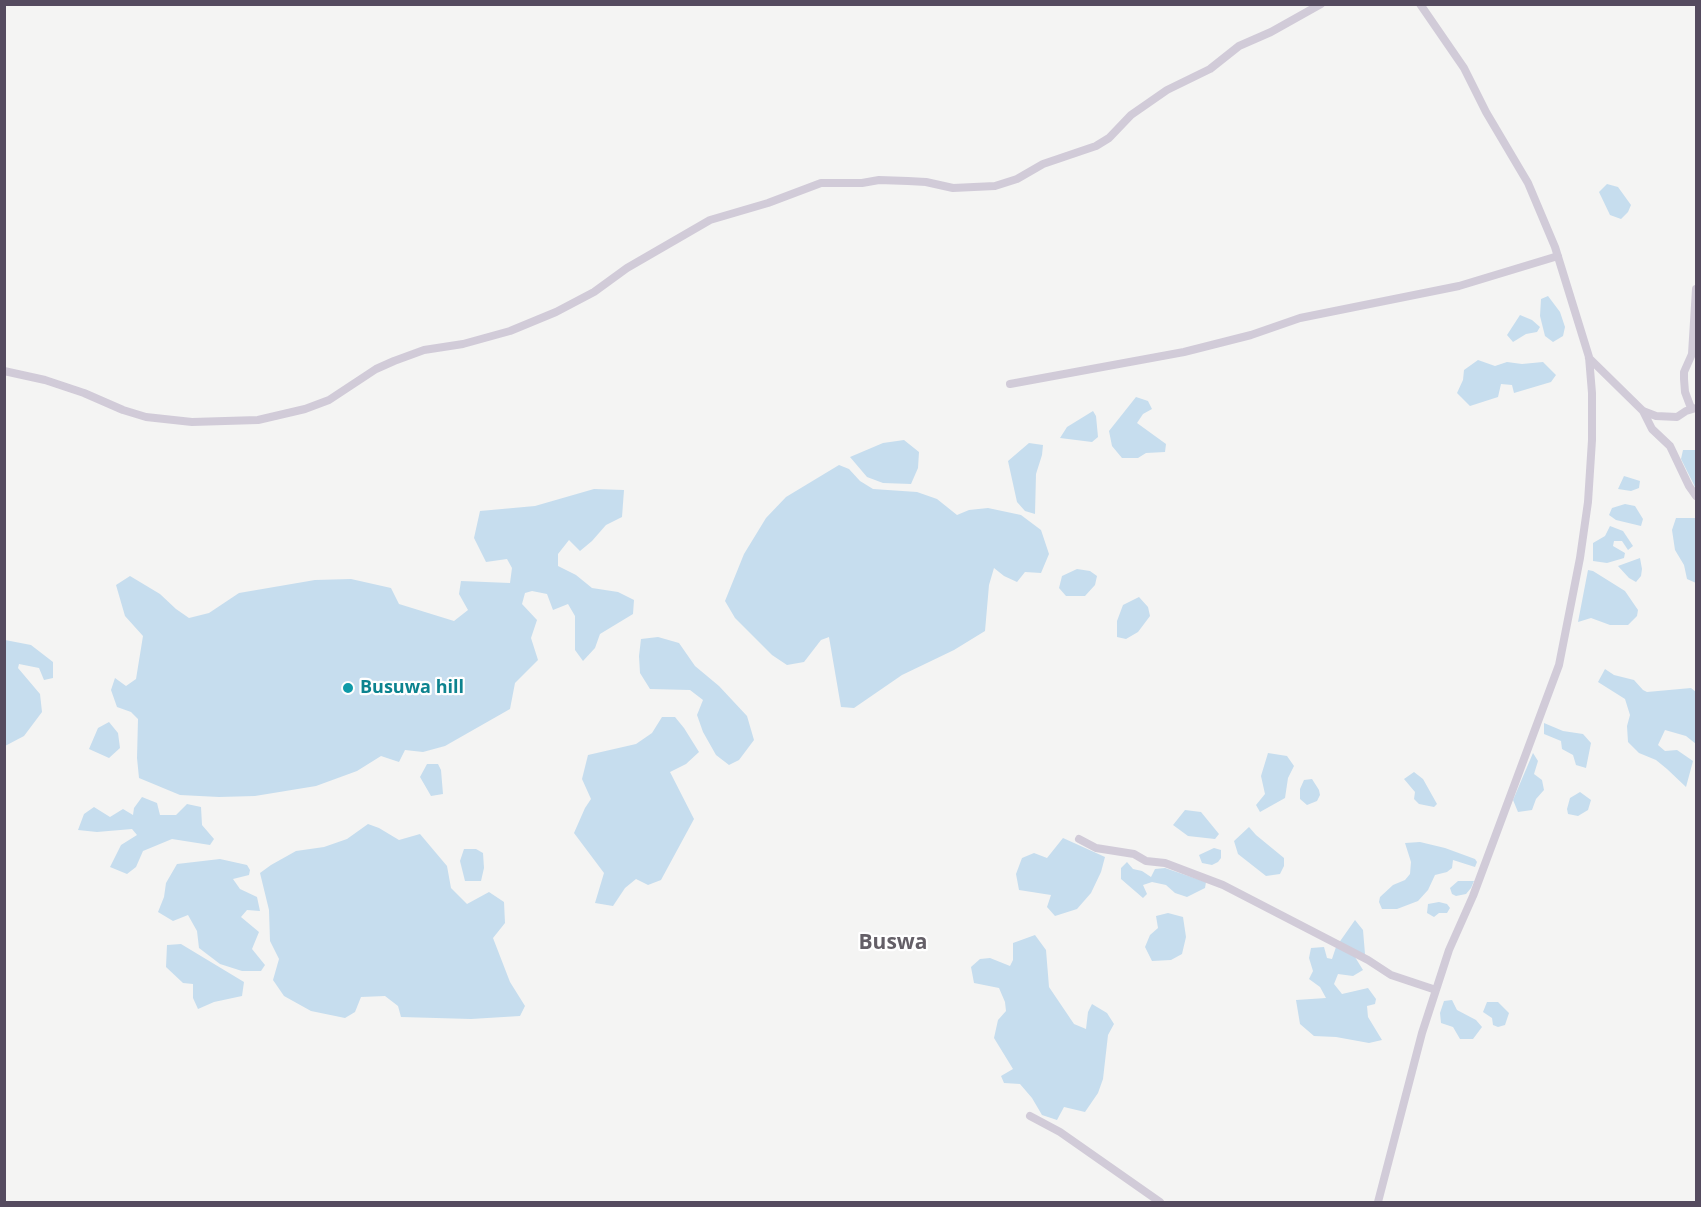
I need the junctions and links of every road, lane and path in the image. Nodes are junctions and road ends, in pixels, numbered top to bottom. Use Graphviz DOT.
graph roads {
  1 [pos="1321,4"];
  2 [pos="1420,4"];
  3 [pos="1558,256"];
  4 [pos="1696,289"];
  5 [pos="1589,357"];
  6 [pos="4,371"];
  7 [pos="1010,384"];
  8 [pos="1694,408"];
  9 [pos="1643,411"];
  10 [pos="1696,496"];
  11 [pos="1079,839"];
  12 [pos="1436,990"];
  13 [pos="1030,1116"];
  14 [pos="1160,1203"];
  15 [pos="1378,1203"];
  1 -- 6 [label="street"];
  2 -- 3 [label="street"];
  3 -- 5 [label="street"];
  3 -- 7 [label="street"];
  4 -- 8 [label="street"];
  5 -- 9 [label="street"];
  5 -- 12 [label="street"];
  8 -- 9 [label="street"];
  9 -- 10 [label="street"];
  11 -- 12 [label="street"];
  12 -- 15 [label="street"];
  13 -- 14 [label="street"];
}
